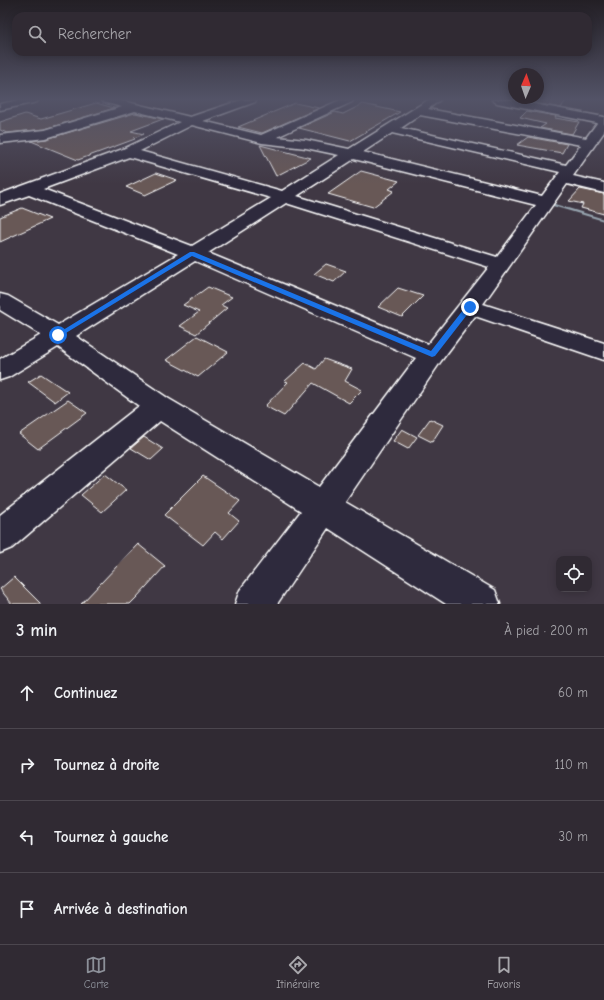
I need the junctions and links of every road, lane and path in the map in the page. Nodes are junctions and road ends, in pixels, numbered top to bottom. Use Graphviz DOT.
graph roads {
  1 [pos="65,128"];
  2 [pos="176,128"];
  3 [pos="219,128"];
  4 [pos="286,128"];
  5 [pos="510,128"];
  6 [pos="599,128"];
  7 [pos="390,129"];
  8 [pos="0,138"];
  9 [pos="262,139"];
  10 [pos="590,143"];
  11 [pos="128,152"];
  12 [pos="352,154"];
  13 [pos="566,175"];
  14 [pos="604,188"];
  15 [pos="28,190"];
  16 [pos="284,197"];
  17 [pos="0,200"];
  18 [pos="546,202"];
  19 [pos="192,253"];
  20 [pos="500,264"];
  21 [pos="0,301"];
  22 [pos="470,307"];
  23 [pos="58,335"];
  24 [pos="604,352"];
  25 [pos="432,355"];
  26 [pos="0,371"];
  27 [pos="159,406"];
  28 [pos="324,507"];
  29 [pos="0,536"];
  30 [pos="254,604"];
  31 [pos="480,604"];
  1 -- 8 [label="street"];
  2 -- 11 [label="street"];
  3 -- 9 [label="street"];
  4 -- 9 [label="street"];
  5 -- 10 [label="street"];
  6 -- 10 [label="street"];
  7 -- 12 [label="street"];
  7 -- 13 [label="street"];
  9 -- 12 [label="street"];
  10 -- 13 [label="street"];
  11 -- 15 [label="street"];
  11 -- 16 [label="street"];
  12 -- 16 [label="street"];
  12 -- 18 [label="street"];
  13 -- 14 [label="street"];
  13 -- 18 [label="street"];
  15 -- 17 [label="street"];
  15 -- 19 [label="street"];
  16 -- 19 [label="street"];
  16 -- 20 [label="street"];
  18 -- 20 [label="street"];
  19 -- 23 [label="street"];
  19 -- 25 [label="street"];
  20 -- 22 [label="street"];
  21 -- 23 [label="street"];
  22 -- 24 [label="street"];
  22 -- 25 [label="street"];
  23 -- 26 [label="street"];
  23 -- 27 [label="street"];
  25 -- 28 [label="street"];
  27 -- 28 [label="street"];
  27 -- 29 [label="street"];
  28 -- 30 [label="street"];
  28 -- 31 [label="street"];
}
